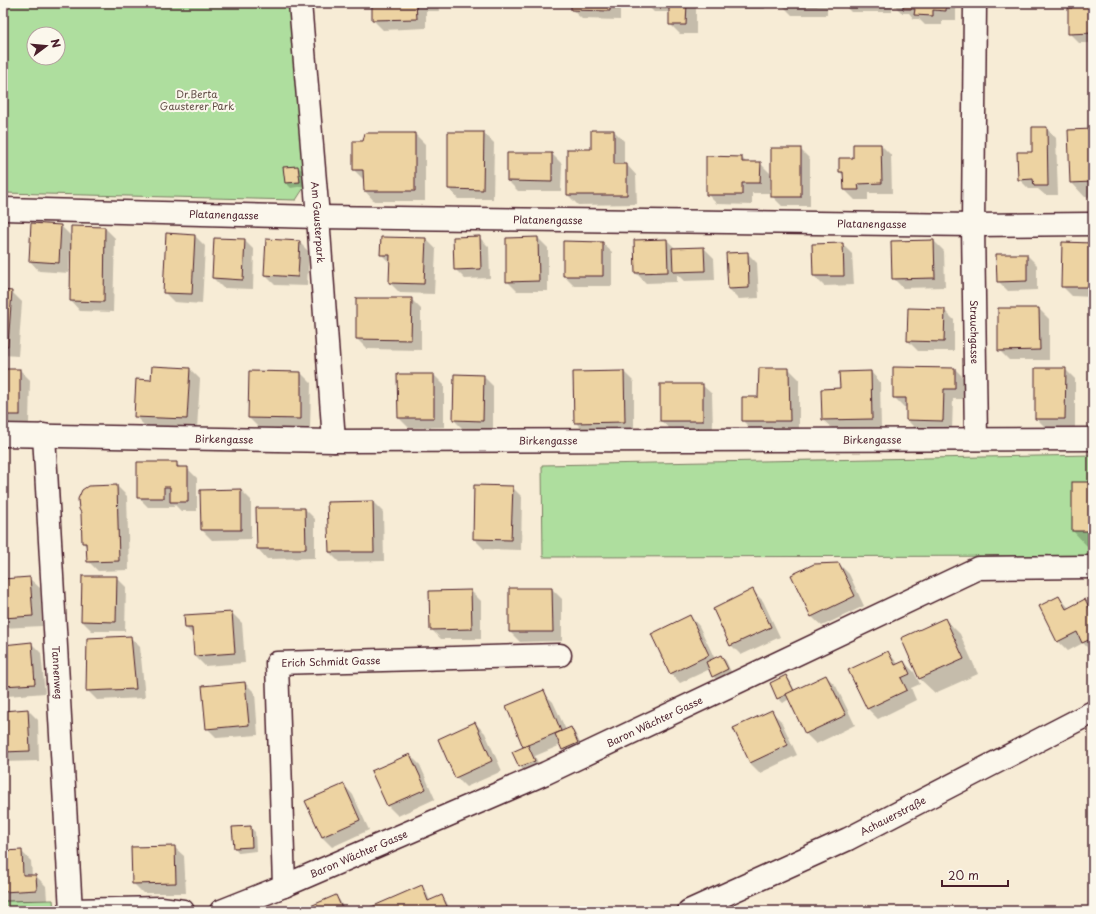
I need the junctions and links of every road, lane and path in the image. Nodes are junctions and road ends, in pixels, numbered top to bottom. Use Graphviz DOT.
graph roads {
  1 [pos="300,3"];
  2 [pos="975,3"];
  3 [pos="3,209"];
  4 [pos="318,217"];
  5 [pos="1093,224"];
  6 [pos="973,225"];
  7 [pos="3,434"];
  8 [pos="44,435"];
  9 [pos="976,439"];
  10 [pos="1093,439"];
  11 [pos="334,441"];
  12 [pos="1093,567"];
  13 [pos="560,656"];
  14 [pos="1093,712"];
  15 [pos="284,886"];
  16 [pos="71,910"];
  17 [pos="183,911"];
  18 [pos="222,911"];
  19 [pos="689,911"];
  1 -- 4 [label="street, Am Gausterpark"];
  2 -- 6 [label="street, Strauchgasse"];
  3 -- 4 [label="street, Platanengasse"];
  4 -- 6 [label="street, Platanengasse"];
  4 -- 11 [label="street, Am Gausterpark"];
  5 -- 6 [label="street, Platanengasse"];
  6 -- 9 [label="street, Strauchgasse"];
  7 -- 8 [label="street, Birkengasse"];
  8 -- 11 [label="street, Birkengasse"];
  8 -- 16 [label="street, Tannenweg"];
  9 -- 10 [label="street, Birkengasse"];
  9 -- 11 [label="street, Birkengasse"];
  12 -- 15 [label="street, Baron Wächter Gasse"];
  13 -- 15 [label="street, Erich Schmidt Gasse"];
  14 -- 19 [label="street, Achauerstraße"];
  15 -- 18 [label="street, Baron Wächter Gasse"];
  16 -- 17 [label="street"];
}
